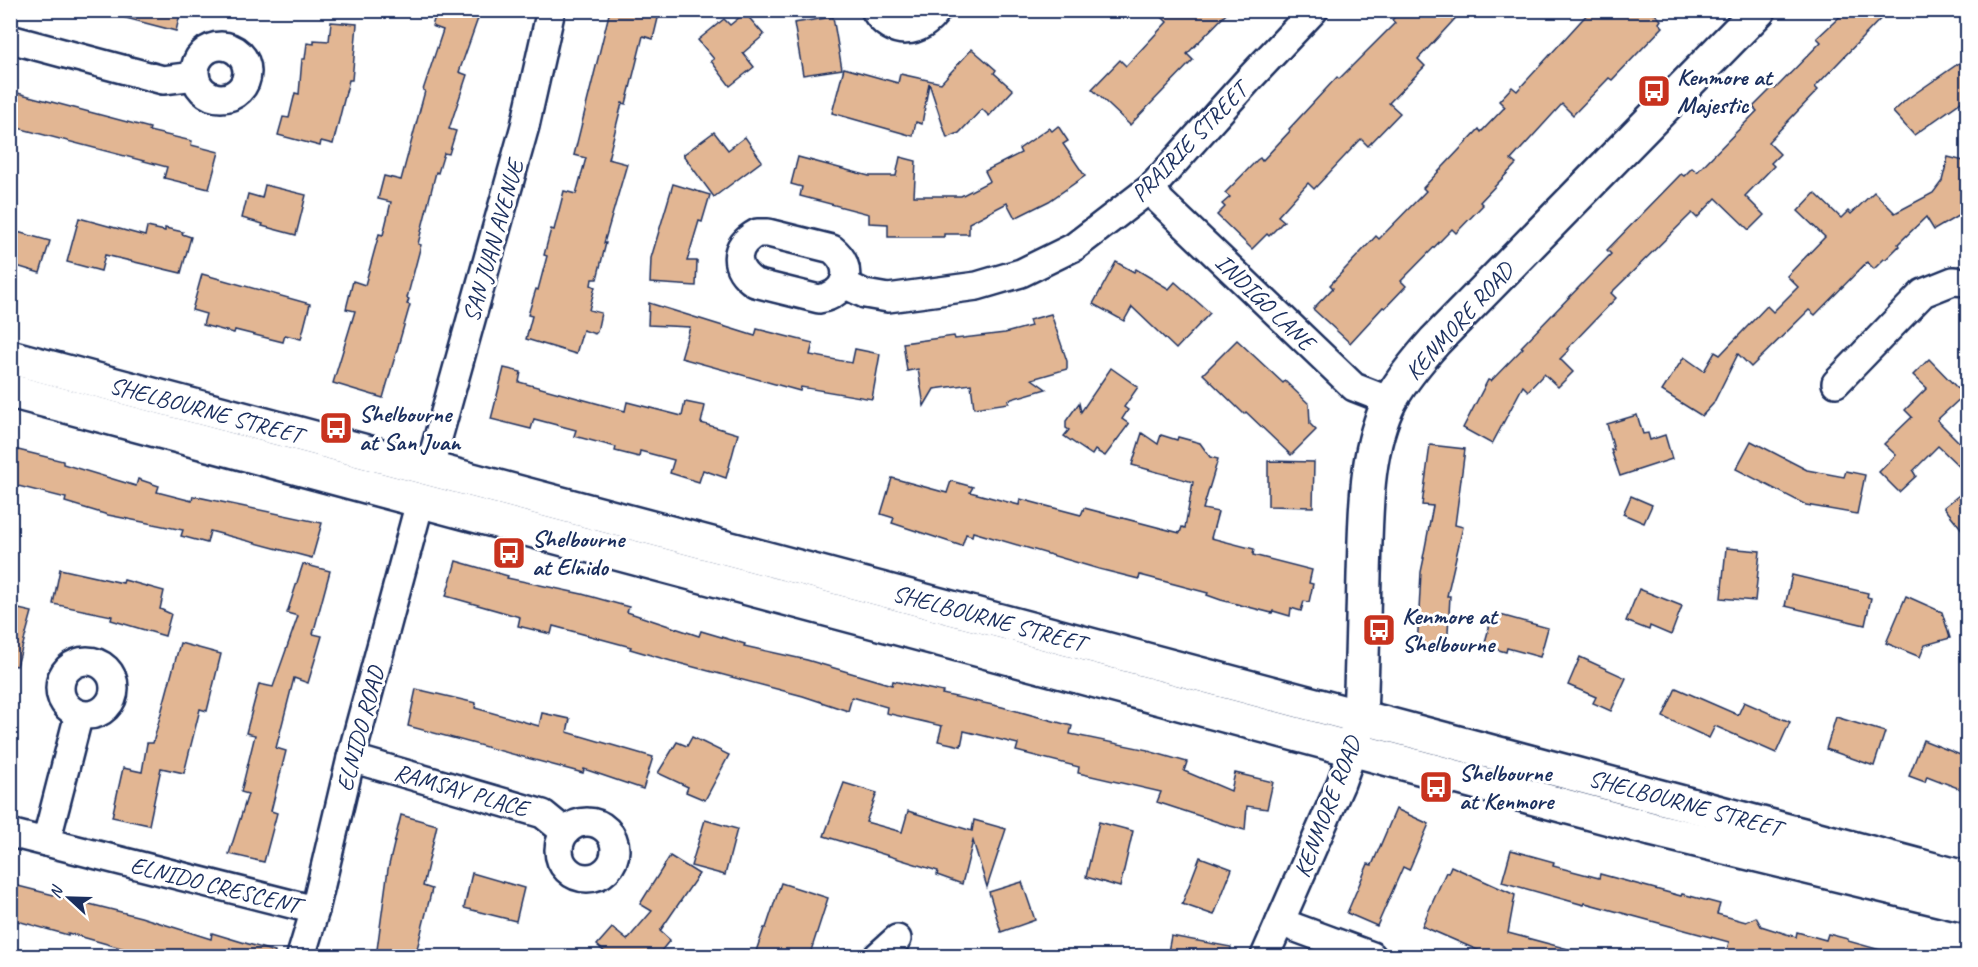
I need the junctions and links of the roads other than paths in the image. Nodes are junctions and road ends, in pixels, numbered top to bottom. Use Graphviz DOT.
graph roads {
  1 [pos="551,10"];
  2 [pos="875,10"];
  3 [pos="937,10"];
  4 [pos="1314,10"];
  5 [pos="1745,15"];
  6 [pos="10,39"];
  7 [pos="195,76"];
  8 [pos="1152,187"];
  9 [pos="1968,282"];
  10 [pos="844,284"];
  11 [pos="10,357"];
  12 [pos="1836,383"];
  13 [pos="10,391"];
  14 [pos="1390,401"];
  15 [pos="429,470"];
  16 [pos="420,502"];
  17 [pos="79,714"];
  18 [pos="1360,717"];
  19 [pos="1353,750"];
  20 [pos="351,758"];
  21 [pos="565,832"];
  22 [pos="10,833"];
  23 [pos="46,842"];
  24 [pos="1968,879"];
  25 [pos="1968,906"];
  26 [pos="315,910"];
  27 [pos="1280,922"];
  28 [pos="301,957"];
  29 [pos="1265,957"];
  30 [pos="1372,957"];
  1 -- 15 [label="street, SAN JUAN AVENUE"];
  2 -- 3 [label="street"];
  4 -- 8 [label="street, PRAIRIE STREET"];
  5 -- 14 [label="main road, KENMORE ROAD"];
  6 -- 7 [label="street"];
  8 -- 10 [label="street, PRAIRIE STREET"];
  8 -- 14 [label="street, INDIGO LANE"];
  9 -- 12 [label="street"];
  11 -- 15 [label="main road, SHELBOURNE STREET"];
  13 -- 16 [label="main road, SHELBOURNE STREET"];
  14 -- 18 [label="main road, KENMORE ROAD"];
  15 -- 16 [label="main road"];
  15 -- 18 [label="main road, SHELBOURNE STREET"];
  16 -- 19 [label="main road, SHELBOURNE STREET"];
  16 -- 20 [label="street, ELNIDO ROAD"];
  17 -- 23 [label="street"];
  18 -- 19 [label="main road, KENMORE ROAD"];
  18 -- 24 [label="main road, SHELBOURNE STREET"];
  19 -- 25 [label="main road, SHELBOURNE STREET"];
  19 -- 27 [label="street, KENMORE ROAD"];
  20 -- 21 [label="street, RAMSAY PLACE"];
  20 -- 26 [label="street, ELNIDO ROAD"];
  22 -- 23 [label="street, ELNIDO CRESCENT"];
  23 -- 26 [label="street, ELNIDO CRESCENT"];
  26 -- 28 [label="street, ELNIDO ROAD"];
  27 -- 29 [label="street, KENMORE ROAD"];
  27 -- 30 [label="street"];
}
